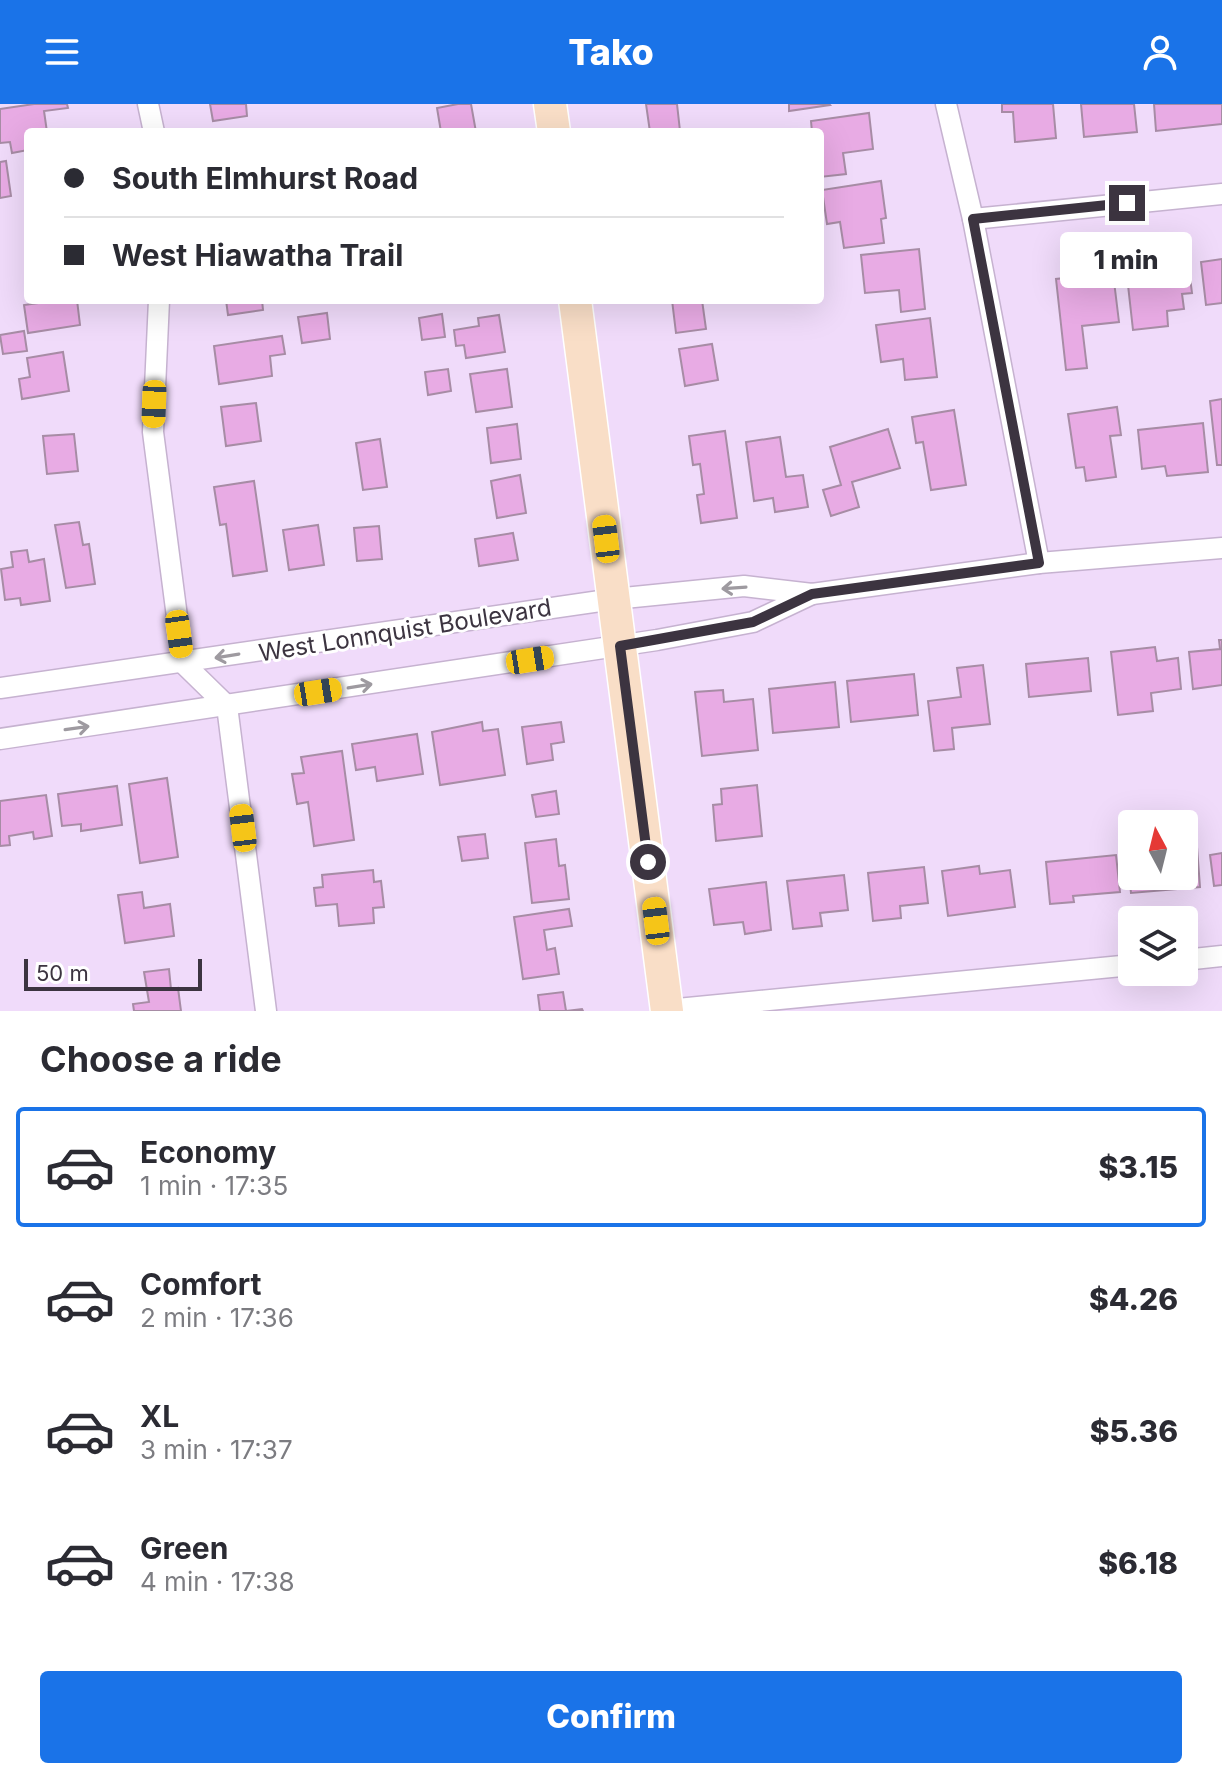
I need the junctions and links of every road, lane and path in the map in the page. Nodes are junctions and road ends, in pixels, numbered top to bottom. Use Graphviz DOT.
graph roads {
  1 [pos="148,104"];
  2 [pos="550,104"];
  3 [pos="946,104"];
  4 [pos="153,128"];
  5 [pos="553,128"];
  6 [pos="1222,194"];
  7 [pos="973,219"];
  8 [pos="159,304"];
  9 [pos="576,304"];
  10 [pos="1222,548"];
  11 [pos="1039,563"];
  12 [pos="812,594"];
  13 [pos="614,599"];
  14 [pos="620,646"];
  15 [pos="183,663"];
  16 [pos="0,688"];
  17 [pos="227,706"];
  18 [pos="0,739"];
  19 [pos="1222,956"];
  20 [pos="1198,959"];
  21 [pos="1118,966"];
  22 [pos="266,1011"];
  23 [pos="667,1011"];
  1 -- 4 [label="street"];
  2 -- 5 [label="main road"];
  3 -- 7 [label="street"];
  6 -- 7 [label="street"];
  7 -- 11 [label="street"];
  8 -- 15 [label="street"];
  9 -- 13 [label="main road"];
  10 -- 11 [label="street, West Lonnquist Boulevard"];
  11 -- 12 [label="street, West Lonnquist Boulevard"];
  12 -- 13 [label="street, West Lonnquist Boulevard, one-way"];
  12 -- 14 [label="street, West Lonnquist Boulevard"];
  13 -- 14 [label="main road"];
  13 -- 15 [label="street, West Lonnquist Boulevard, one-way"];
  17 -- 14 [label="street, West Lonnquist Boulevard, one-way"];
  14 -- 23 [label="main road"];
  15 -- 16 [label="street, West Lonnquist Boulevard"];
  15 -- 17 [label="street"];
  18 -- 17 [label="street, West Lonnquist Boulevard, one-way"];
  17 -- 22 [label="street"];
  19 -- 20 [label="street"];
  21 -- 23 [label="street"];
}
